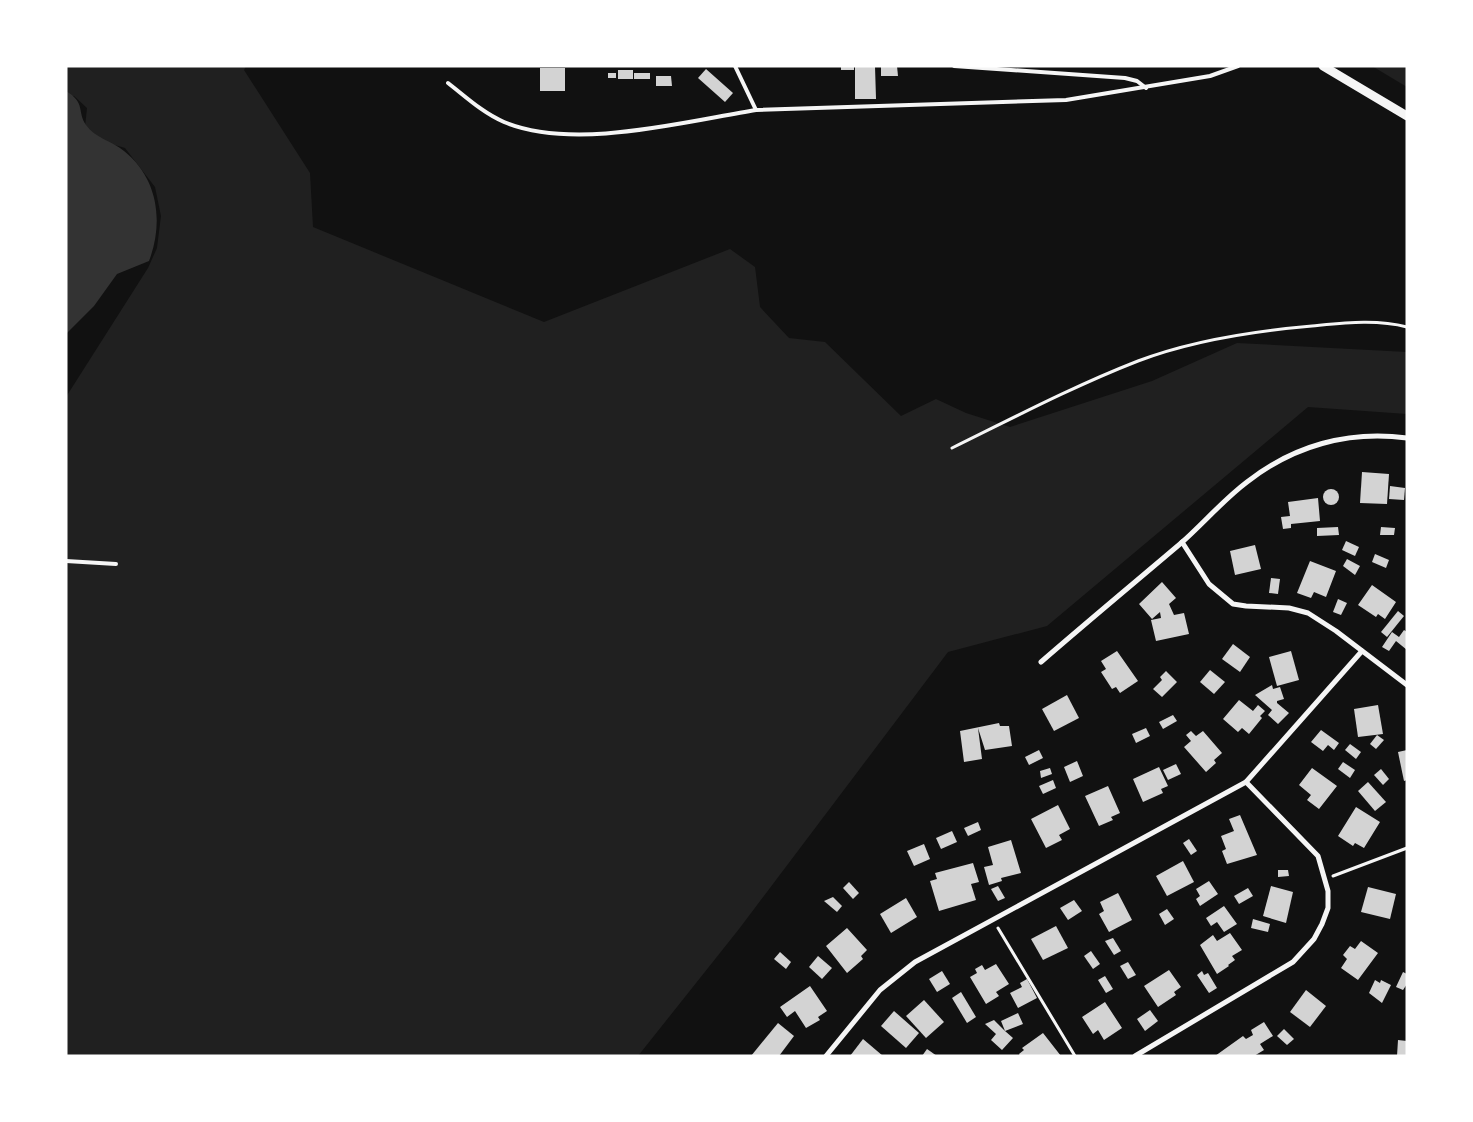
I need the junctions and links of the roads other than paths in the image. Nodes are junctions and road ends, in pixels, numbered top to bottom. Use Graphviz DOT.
graph roads {
  1 [pos="735,66"];
  2 [pos="954,66"];
  3 [pos="1238,66"];
  4 [pos="1322,66"];
  5 [pos="448,83"];
  6 [pos="1146,88"];
  7 [pos="756,110"];
  8 [pos="1407,116"];
  9 [pos="1407,438"];
  10 [pos="1182,542"];
  11 [pos="66,561"];
  12 [pos="116,564"];
  13 [pos="1362,652"];
  14 [pos="1041,662"];
  15 [pos="1407,685"];
  16 [pos="1246,782"];
  17 [pos="826,1056"];
  18 [pos="1135,1056"];
  1 -- 7 [label="lane"];
  2 -- 6 [label="lane"];
  3 -- 6 [label="lane"];
  4 -- 8 [label="street"];
  5 -- 7 [label="lane"];
  6 -- 7 [label="lane"];
  9 -- 10 [label="street"];
  10 -- 13 [label="street"];
  10 -- 14 [label="street"];
  11 -- 12 [label="lane"];
  13 -- 15 [label="street"];
  13 -- 16 [label="street"];
  16 -- 17 [label="street"];
  16 -- 18 [label="street"];
}
